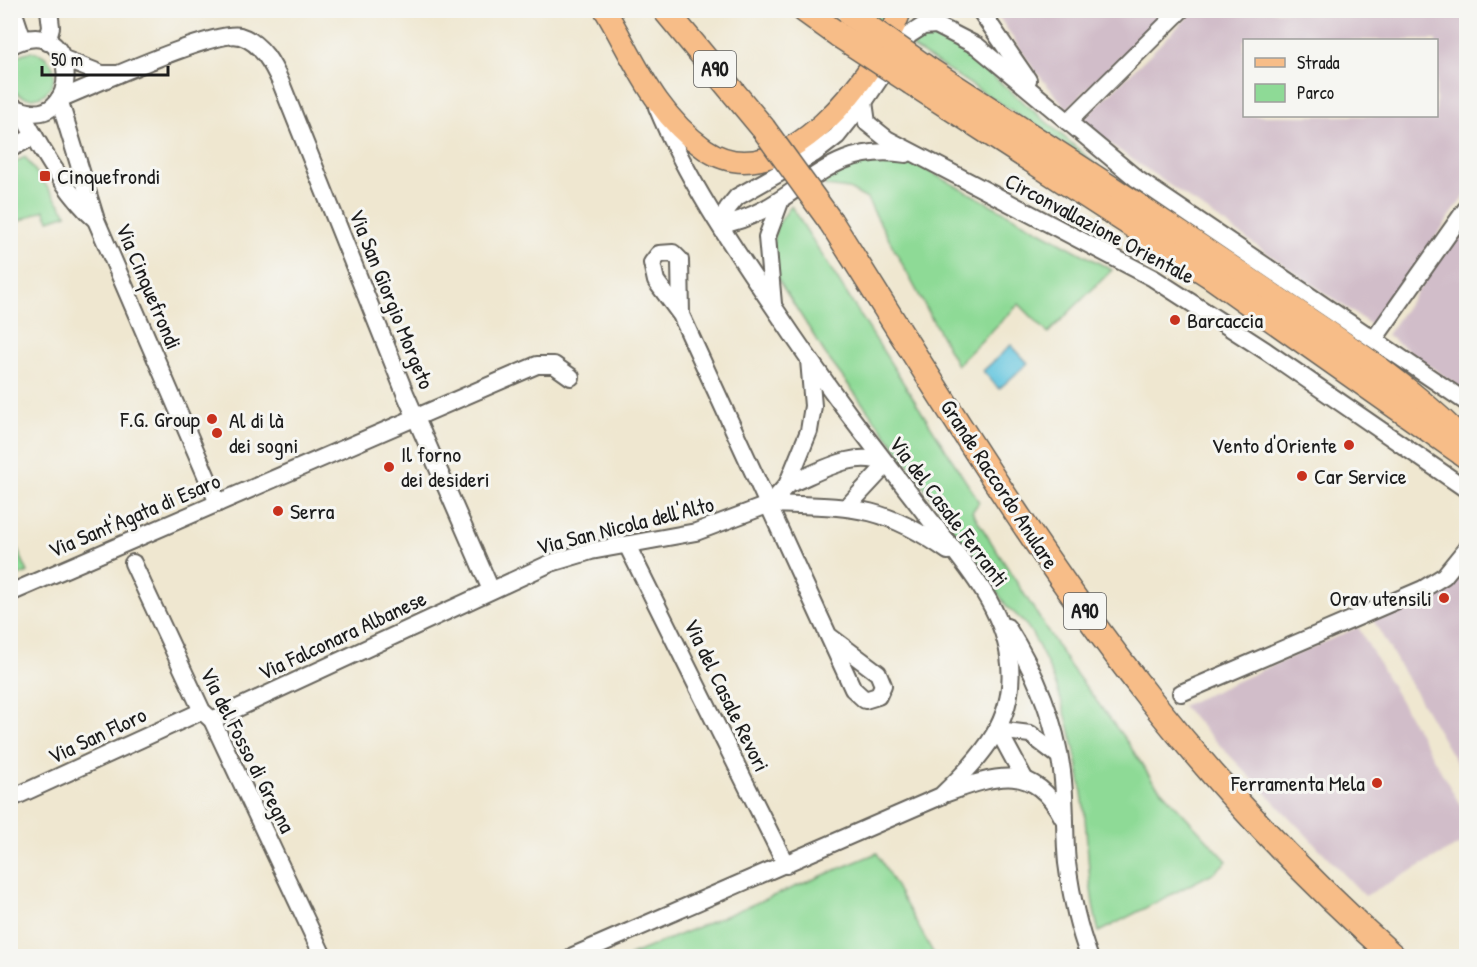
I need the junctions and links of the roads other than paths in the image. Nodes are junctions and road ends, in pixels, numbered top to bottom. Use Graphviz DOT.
graph roads {
  1 [pos="14,10"];
  2 [pos="49,10"];
  3 [pos="605,10"];
  4 [pos="665,10"];
  5 [pos="804,10"];
  6 [pos="901,10"];
  7 [pos="980,10"];
  8 [pos="1181,10"];
  9 [pos="846,21"];
  10 [pos="46,42"];
  11 [pos="17,43"];
  12 [pos="64,60"];
  13 [pos="122,74"];
  14 [pos="920,76"];
  15 [pos="653,98"];
  16 [pos="1040,98"];
  17 [pos="59,99"];
  18 [pos="864,102"];
  19 [pos="15,108"];
  20 [pos="1068,122"];
  21 [pos="34,136"];
  22 [pos="10,149"];
  23 [pos="916,155"];
  24 [pos="780,202"];
  25 [pos="1467,209"];
  26 [pos="96,220"];
  27 [pos="720,225"];
  28 [pos="774,307"];
  29 [pos="681,315"];
  30 [pos="1375,338"];
  31 [pos="809,359"];
  32 [pos="571,377"];
  33 [pos="1467,402"];
  34 [pos="416,417"];
  35 [pos="1467,444"];
  36 [pos="1467,456"];
  37 [pos="887,464"];
  38 [pos="787,485"];
  39 [pos="1467,489"];
  40 [pos="218,503"];
  41 [pos="770,504"];
  42 [pos="847,507"];
  43 [pos="627,544"];
  44 [pos="1467,549"];
  45 [pos="961,560"];
  46 [pos="133,563"];
  47 [pos="491,590"];
  48 [pos="10,593"];
  49 [pos="991,604"];
  50 [pos="829,636"];
  51 [pos="1181,693"];
  52 [pos="207,716"];
  53 [pos="998,730"];
  54 [pos="1059,756"];
  55 [pos="1024,778"];
  56 [pos="941,796"];
  57 [pos="10,799"];
  58 [pos="1065,821"];
  59 [pos="786,865"];
  60 [pos="323,957"];
  61 [pos="573,957"];
  62 [pos="1089,957"];
  63 [pos="1393,957"];
  1 -- 11 [label="street"];
  2 -- 10 [label="street"];
  3 -- 15 [label="main road"];
  4 -- 63 [label="highway, Grande Raccordo Anulare / A90, bridge"];
  5 -- 9 [label="highway"];
  6 -- 15 [label="main road"];
  7 -- 16 [label="street"];
  8 -- 20 [label="street"];
  9 -- 14 [label="highway, bridge"];
  10 -- 11 [label="street"];
  10 -- 12 [label="street"];
  12 -- 13 [label="street"];
  12 -- 17 [label="street"];
  13 -- 17 [label="street"];
  13 -- 34 [label="street, Via San Giorgio Morgeto"];
  14 -- 35 [label="highway"];
  14 -- 36 [label="highway"];
  15 -- 27 [label="street, Via del Casale Ferranti"];
  16 -- 18 [label="street"];
  16 -- 20 [label="street"];
  17 -- 19 [label="street"];
  17 -- 26 [label="street"];
  18 -- 23 [label="street, Circonvallazione Orientale"];
  18 -- 27 [label="street"];
  19 -- 21 [label="street, Via Cinquefrondi"];
  20 -- 30 [label="street"];
  21 -- 22 [label="street"];
  21 -- 26 [label="street, Via Cinquefrondi"];
  23 -- 24 [label="street"];
  23 -- 39 [label="street, Circonvallazione Orientale"];
  24 -- 27 [label="street"];
  24 -- 28 [label="street"];
  25 -- 30 [label="street"];
  26 -- 40 [label="street, Via Cinquefrondi"];
  27 -- 28 [label="street, Via del Casale Ferranti"];
  28 -- 31 [label="street, Via del Casale Ferranti"];
  29 -- 41 [label="street"];
  30 -- 33 [label="street"];
  31 -- 37 [label="street, Via del Casale Ferranti"];
  31 -- 38 [label="street"];
  32 -- 34 [label="street, Via Sant'Agata di Esaro"];
  34 -- 40 [label="street, Via Sant'Agata di Esaro"];
  34 -- 47 [label="street, Via San Giorgio Morgeto"];
  37 -- 38 [label="street"];
  37 -- 42 [label="street"];
  37 -- 45 [label="street, Via del Casale Ferranti"];
  38 -- 41 [label="street"];
  40 -- 48 [label="street, Via Sant'Agata di Esaro"];
  41 -- 42 [label="street"];
  41 -- 43 [label="street, Via San Nicola dell'Alto"];
  41 -- 50 [label="street"];
  42 -- 45 [label="street"];
  43 -- 47 [label="street, Via San Nicola dell'Alto"];
  43 -- 59 [label="street, Via del Casale Revori"];
  44 -- 51 [label="street"];
  45 -- 49 [label="street, Via del Casale Ferranti"];
  46 -- 52 [label="street, Via del Fosso di Gregna"];
  47 -- 52 [label="street, Via Falconara Albanese"];
  49 -- 53 [label="street, Via del Casale Ferranti"];
  49 -- 54 [label="street"];
  52 -- 57 [label="street, Via San Floro"];
  52 -- 60 [label="street, Via del Fosso di Gregna"];
  53 -- 54 [label="street"];
  53 -- 55 [label="street"];
  53 -- 56 [label="street, Via del Casale Ferranti"];
  54 -- 58 [label="street"];
  55 -- 56 [label="street"];
  55 -- 58 [label="street"];
  56 -- 59 [label="street, Via del Casale Ferranti"];
  58 -- 62 [label="street"];
  59 -- 61 [label="street, Via del Casale Ferranti"];
}
